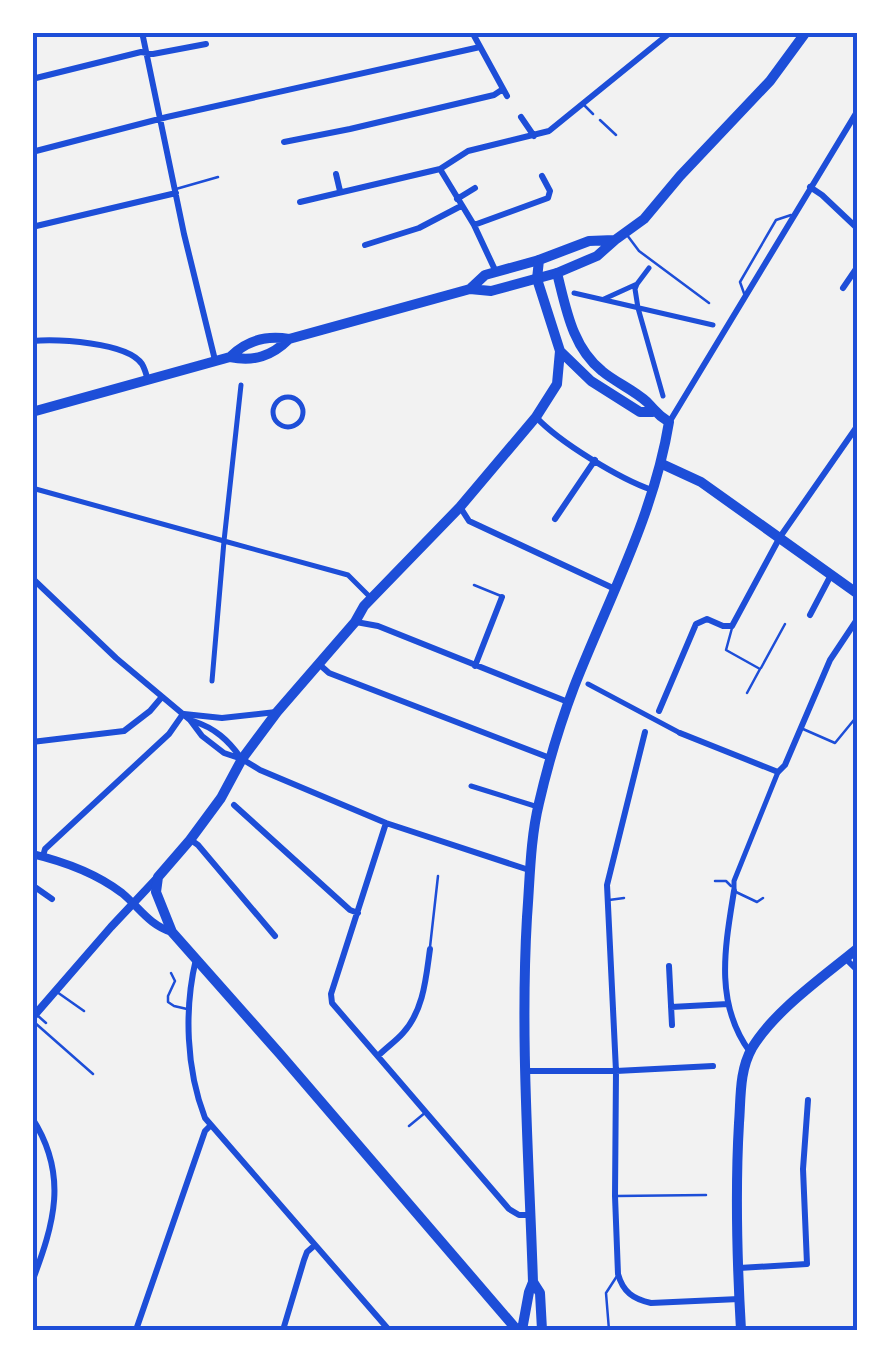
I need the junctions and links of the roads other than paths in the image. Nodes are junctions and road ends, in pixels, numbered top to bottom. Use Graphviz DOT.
graph roads {
  1 [pos="142,32"];
  2 [pos="670,32"];
  3 [pos="806,32"];
  4 [pos="476,34"];
  5 [pos="206,44"];
  6 [pos="480,48"];
  7 [pos="146,53"];
  8 [pos="32,79"];
  9 [pos="583,104"];
  10 [pos="858,110"];
  11 [pos="593,114"];
  12 [pos="521,116"];
  13 [pos="160,120"];
  14 [pos="600,120"];
  15 [pos="616,135"];
  16 [pos="534,136"];
  17 [pos="284,142"];
  18 [pos="32,152"];
  19 [pos="440,170"];
  20 [pos="336,174"];
  21 [pos="542,176"];
  22 [pos="218,177"];
  23 [pos="810,186"];
  24 [pos="475,188"];
  25 [pos="175,192"];
  26 [pos="340,192"];
  27 [pos="300,202"];
  28 [pos="459,202"];
  29 [pos="474,226"];
  30 [pos="32,227"];
  31 [pos="858,229"];
  32 [pos="620,237"];
  33 [pos="365,246"];
  34 [pos="541,260"];
  35 [pos="858,266"];
  36 [pos="648,268"];
  37 [pos="496,272"];
  38 [pos="557,273"];
  39 [pos="536,279"];
  40 [pos="637,284"];
  41 [pos="843,288"];
  42 [pos="470,289"];
  43 [pos="574,293"];
  44 [pos="602,300"];
  45 [pos="710,304"];
  46 [pos="638,308"];
  47 [pos="713,325"];
  48 [pos="32,341"];
  49 [pos="560,351"];
  50 [pos="216,361"];
  51 [pos="148,380"];
  52 [pos="241,385"];
  53 [pos="663,396"];
  54 [pos="296,400"];
  55 [pos="32,412"];
  56 [pos="653,412"];
  57 [pos="536,417"];
  58 [pos="669,422"];
  59 [pos="858,425"];
  60 [pos="595,460"];
  61 [pos="662,464"];
  62 [pos="32,488"];
  63 [pos="652,490"];
  64 [pos="460,507"];
  65 [pos="555,519"];
  66 [pos="780,537"];
  67 [pos="224,541"];
  68 [pos="831,574"];
  69 [pos="32,578"];
  70 [pos="474,585"];
  71 [pos="615,589"];
  72 [pos="858,594"];
  73 [pos="502,597"];
  74 [pos="372,598"];
  75 [pos="810,616"];
  76 [pos="858,618"];
  77 [pos="355,622"];
  78 [pos="785,624"];
  79 [pos="732,626"];
  80 [pos="320,665"];
  81 [pos="475,666"];
  82 [pos="760,670"];
  83 [pos="212,681"];
  84 [pos="588,684"];
  85 [pos="747,693"];
  86 [pos="161,698"];
  87 [pos="569,702"];
  88 [pos="660,710"];
  89 [pos="277,712"];
  90 [pos="858,716"];
  91 [pos="186,717"];
  92 [pos="652,720"];
  93 [pos="802,728"];
  94 [pos="645,732"];
  95 [pos="680,733"];
  96 [pos="32,742"];
  97 [pos="242,759"];
  98 [pos="550,759"];
  99 [pos="778,772"];
  100 [pos="471,786"];
  101 [pos="234,805"];
  102 [pos="538,808"];
  103 [pos="386,822"];
  104 [pos="190,840"];
  105 [pos="38,855"];
  106 [pos="530,871"];
  107 [pos="438,876"];
  108 [pos="158,877"];
  109 [pos="715,881"];
  110 [pos="32,885"];
  111 [pos="734,891"];
  112 [pos="624,898"];
  113 [pos="763,898"];
  114 [pos="52,900"];
  115 [pos="608,900"];
  116 [pos="133,902"];
  117 [pos="358,913"];
  118 [pos="172,932"];
  119 [pos="275,936"];
  120 [pos="430,948"];
  121 [pos="858,948"];
  122 [pos="196,958"];
  123 [pos="845,958"];
  124 [pos="669,966"];
  125 [pos="858,971"];
  126 [pos="171,973"];
  127 [pos="212,977"];
  128 [pos="55,992"];
  129 [pos="192,992"];
  130 [pos="728,1004"];
  131 [pos="671,1007"];
  132 [pos="188,1010"];
  133 [pos="84,1011"];
  134 [pos="34,1018"];
  135 [pos="46,1023"];
  136 [pos="672,1025"];
  137 [pos="858,1032"];
  138 [pos="750,1052"];
  139 [pos="379,1054"];
  140 [pos="713,1066"];
  141 [pos="616,1070"];
  142 [pos="526,1072"];
  143 [pos="93,1074"];
  144 [pos="858,1078"];
  145 [pos="808,1100"];
  146 [pos="427,1111"];
  147 [pos="32,1118"];
  148 [pos="210,1126"];
  149 [pos="409,1126"];
  150 [pos="706,1195"];
  151 [pos="615,1196"];
  152 [pos="530,1215"];
  153 [pos="315,1245"];
  154 [pos="739,1268"];
  155 [pos="618,1274"];
  156 [pos="32,1282"];
  157 [pos="534,1282"];
  158 [pos="739,1300"];
  159 [pos="651,1303"];
  160 [pos="652,1314"];
  161 [pos="136,1330"];
  162 [pos="282,1330"];
  163 [pos="389,1330"];
  164 [pos="519,1330"];
  165 [pos="542,1330"];
  166 [pos="609,1330"];
  167 [pos="741,1330"];
  1 -- 7 [label="street"];
  2 -- 9 [label="street"];
  3 -- 32 [label="main road"];
  4 -- 6 [label="street"];
  5 -- 7 [label="street"];
  6 -- 13 [label="street"];
  6 -- 17 [label="street"];
  7 -- 8 [label="street"];
  7 -- 13 [label="street"];
  9 -- 11 [label="lane"];
  9 -- 16 [label="street"];
  10 -- 23 [label="street"];
  12 -- 16 [label="street"];
  13 -- 18 [label="street"];
  13 -- 25 [label="street"];
  14 -- 15 [label="lane"];
  16 -- 19 [label="street"];
  19 -- 26 [label="street"];
  19 -- 28 [label="street"];
  20 -- 26 [label="street"];
  21 -- 29 [label="street"];
  22 -- 25 [label="lane"];
  23 -- 31 [label="street"];
  23 -- 58 [label="street"];
  24 -- 28 [label="street"];
  25 -- 30 [label="street"];
  25 -- 50 [label="street"];
  26 -- 27 [label="street"];
  28 -- 29 [label="street"];
  28 -- 33 [label="street"];
  29 -- 37 [label="street"];
  32 -- 34 [label="main road"];
  32 -- 38 [label="main road"];
  32 -- 45 [label="lane"];
  34 -- 37 [label="main road"];
  34 -- 38 [label="main road"];
  34 -- 39 [label="main road"];
  35 -- 41 [label="street"];
  36 -- 40 [label="street"];
  37 -- 42 [label="main road"];
  38 -- 39 [label="main road"];
  38 -- 56 [label="main road"];
  39 -- 42 [label="main road"];
  39 -- 49 [label="main road"];
  40 -- 44 [label="street"];
  40 -- 46 [label="street"];
  42 -- 50 [label="main road"];
  43 -- 44 [label="street"];
  44 -- 46 [label="street"];
  46 -- 47 [label="street"];
  46 -- 53 [label="street"];
  48 -- 51 [label="street"];
  49 -- 56 [label="main road"];
  49 -- 57 [label="main road"];
  50 -- 51 [label="main road"];
  51 -- 55 [label="main road"];
  52 -- 67 [label="street"];
  54 -- 54 [label="street"];
  56 -- 58 [label="main road"];
  57 -- 60 [label="street"];
  57 -- 64 [label="main road"];
  58 -- 61 [label="main road"];
  59 -- 66 [label="street"];
  60 -- 63 [label="street"];
  60 -- 65 [label="street"];
  61 -- 63 [label="main road"];
  61 -- 66 [label="main road"];
  62 -- 67 [label="street"];
  63 -- 71 [label="main road"];
  64 -- 71 [label="street"];
  64 -- 74 [label="main road"];
  66 -- 68 [label="main road"];
  66 -- 79 [label="street"];
  67 -- 74 [label="street"];
  67 -- 83 [label="street"];
  68 -- 72 [label="main road"];
  68 -- 75 [label="street"];
  69 -- 86 [label="street"];
  70 -- 73 [label="lane"];
  71 -- 87 [label="main road"];
  73 -- 81 [label="street"];
  74 -- 77 [label="main road"];
  76 -- 93 [label="street"];
  77 -- 80 [label="main road"];
  77 -- 81 [label="street"];
  78 -- 82 [label="lane"];
  79 -- 82 [label="lane"];
  79 -- 88 [label="street"];
  80 -- 89 [label="main road"];
  80 -- 98 [label="street"];
  81 -- 87 [label="street"];
  82 -- 85 [label="lane"];
  84 -- 92 [label="street"];
  86 -- 91 [label="street"];
  86 -- 96 [label="street"];
  87 -- 98 [label="main road"];
  88 -- 92 [label="street"];
  89 -- 91 [label="street"];
  89 -- 97 [label="main road"];
  90 -- 93 [label="lane"];
  91 -- 97 [label="street"];
  91 -- 105 [label="street"];
  92 -- 94 [label="street"];
  92 -- 95 [label="street"];
  93 -- 99 [label="street"];
  94 -- 115 [label="street"];
  95 -- 99 [label="street"];
  97 -- 103 [label="street"];
  97 -- 104 [label="main road"];
  98 -- 102 [label="main road"];
  99 -- 111 [label="street"];
  100 -- 102 [label="street"];
  101 -- 117 [label="street"];
  102 -- 106 [label="main road"];
  103 -- 106 [label="street"];
  103 -- 117 [label="street"];
  104 -- 108 [label="main road"];
  104 -- 119 [label="street"];
  105 -- 116 [label="street"];
  106 -- 142 [label="main road"];
  107 -- 120 [label="lane"];
  108 -- 116 [label="street"];
  108 -- 118 [label="main road"];
  109 -- 111 [label="lane"];
  110 -- 114 [label="street"];
  111 -- 113 [label="lane"];
  111 -- 130 [label="street"];
  112 -- 115 [label="lane"];
  115 -- 141 [label="street"];
  116 -- 118 [label="street"];
  116 -- 128 [label="street"];
  117 -- 139 [label="street"];
  118 -- 122 [label="main road"];
  120 -- 139 [label="street"];
  121 -- 123 [label="main road"];
  122 -- 127 [label="main road"];
  122 -- 129 [label="street"];
  123 -- 125 [label="street"];
  123 -- 138 [label="main road"];
  124 -- 131 [label="street"];
  126 -- 132 [label="lane"];
  127 -- 129 [label="street"];
  127 -- 164 [label="main road"];
  128 -- 133 [label="lane"];
  128 -- 134 [label="street"];
  129 -- 132 [label="street"];
  130 -- 131 [label="street"];
  130 -- 138 [label="street"];
  131 -- 136 [label="street"];
  132 -- 148 [label="street"];
  134 -- 135 [label="lane"];
  134 -- 143 [label="lane"];
  137 -- 144 [label="street"];
  138 -- 154 [label="main road"];
  139 -- 146 [label="street"];
  140 -- 141 [label="street"];
  141 -- 142 [label="street"];
  141 -- 151 [label="street"];
  142 -- 152 [label="main road"];
  145 -- 154 [label="street"];
  146 -- 149 [label="lane"];
  146 -- 152 [label="street"];
  147 -- 156 [label="street"];
  148 -- 153 [label="street"];
  148 -- 161 [label="street"];
  150 -- 151 [label="lane"];
  151 -- 155 [label="street"];
  152 -- 157 [label="main road"];
  153 -- 162 [label="street"];
  153 -- 163 [label="street"];
  154 -- 158 [label="main road"];
  155 -- 159 [label="street"];
  155 -- 166 [label="lane"];
  157 -- 164 [label="main road"];
  157 -- 165 [label="main road"];
  158 -- 159 [label="street"];
  158 -- 167 [label="main road"];
  159 -- 160 [label="lane"];
}
